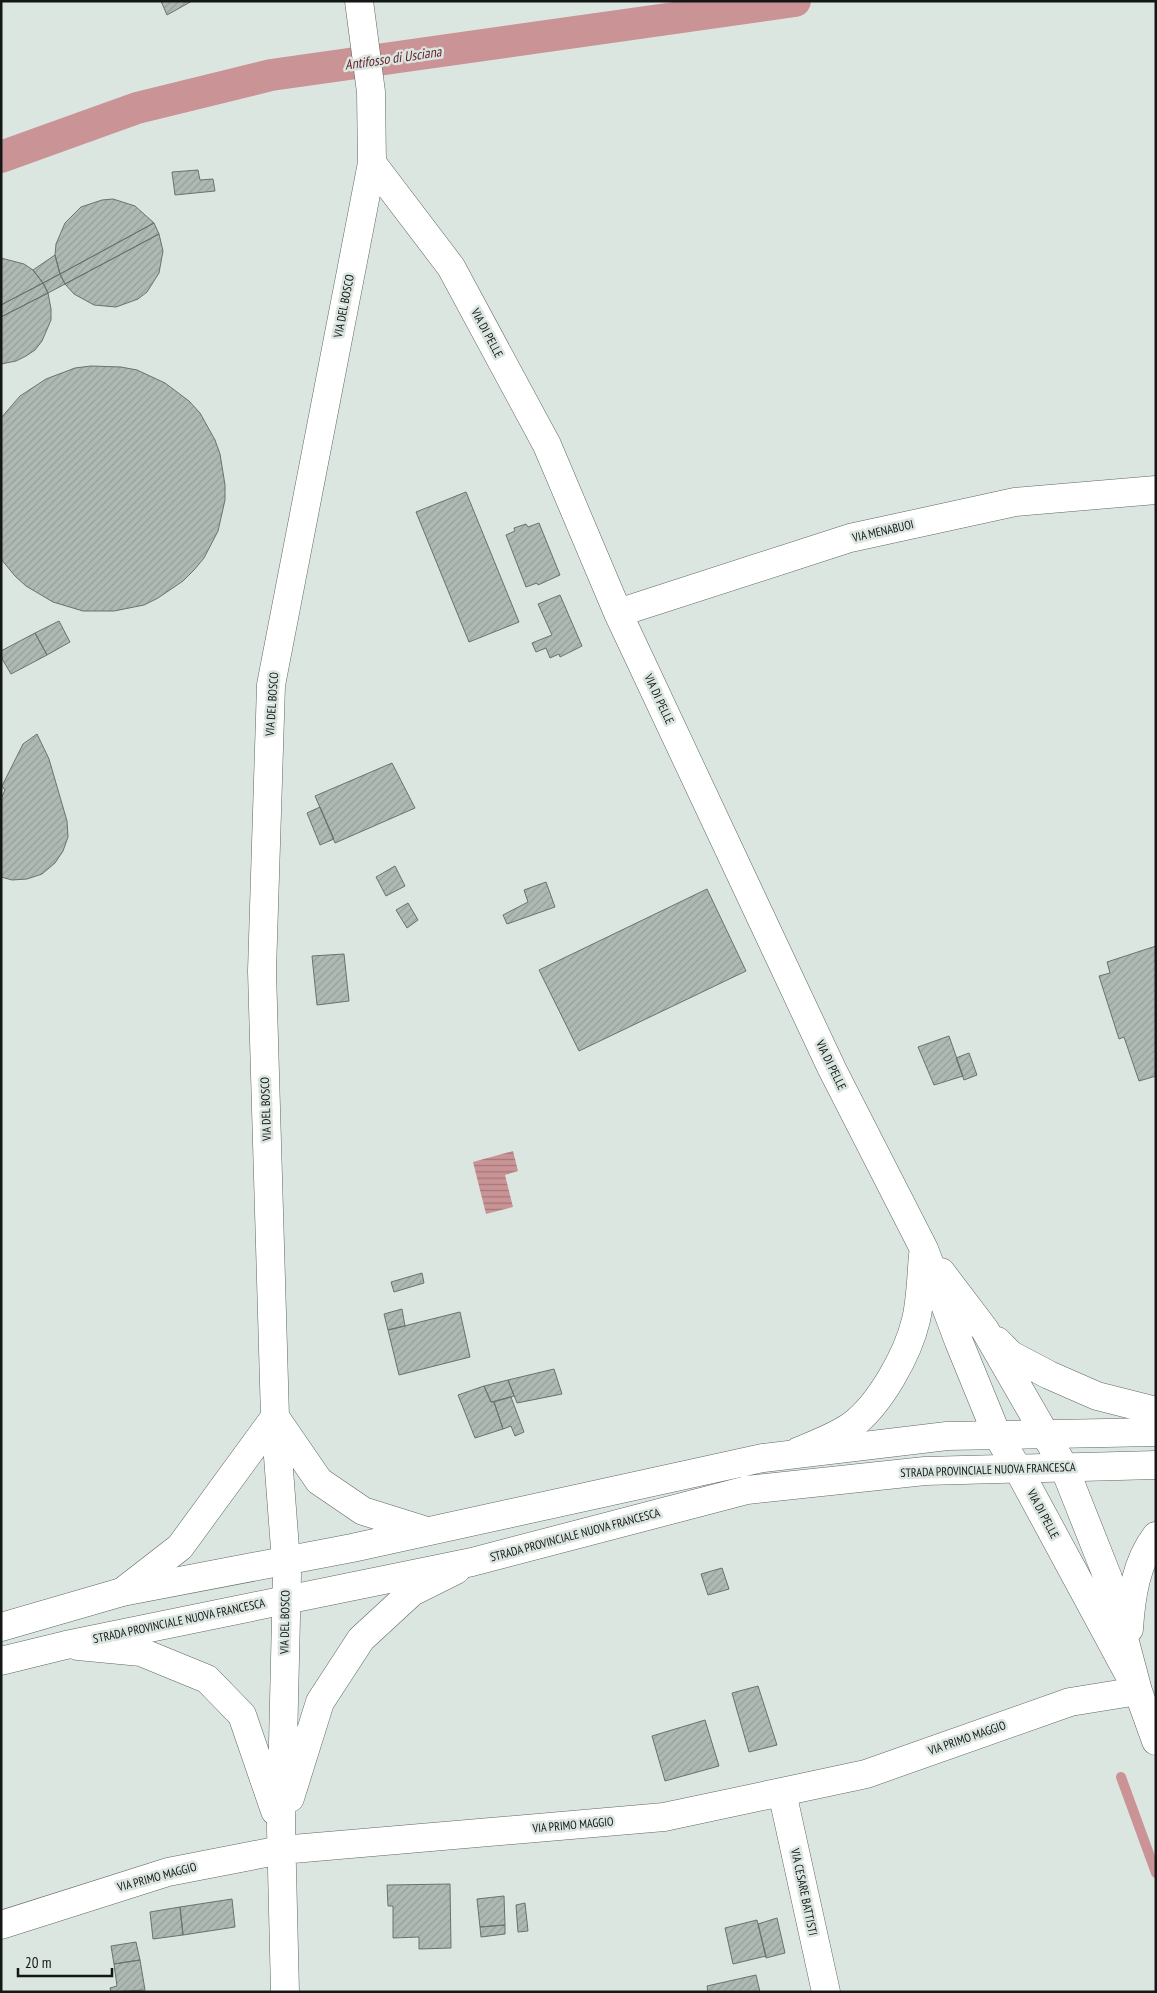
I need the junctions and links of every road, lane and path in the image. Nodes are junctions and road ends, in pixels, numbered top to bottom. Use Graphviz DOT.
graph roads {
  1 [pos="358,1"];
  2 [pos="372,163"];
  3 [pos="1156,490"];
  4 [pos="618,613"];
  5 [pos="924,1249"];
  6 [pos="985,1330"];
  7 [pos="1156,1412"];
  8 [pos="275,1417"];
  9 [pos="1156,1432"];
  10 [pos="1044,1433"];
  11 [pos="998,1435"];
  12 [pos="792,1454"];
  13 [pos="1156,1464"];
  14 [pos="1064,1467"];
  15 [pos="1018,1469"];
  16 [pos="427,1531"];
  17 [pos="1156,1536"];
  18 [pos="286,1560"];
  19 [pos="472,1562"];
  20 [pos="122,1592"];
  21 [pos="286,1599"];
  22 [pos="1,1627"];
  23 [pos="66,1645"];
  24 [pos="1127,1650"];
  25 [pos="1,1660"];
  26 [pos="1138,1691"];
  27 [pos="1156,1741"];
  28 [pos="782,1792"];
  29 [pos="281,1839"];
  30 [pos="1,1924"];
  31 [pos="285,1992"];
  32 [pos="826,1992"];
  1 -- 2 [label="street, VIA DEL BOSCO"];
  2 -- 4 [label="street, VIA DI PELLE"];
  2 -- 8 [label="street, VIA DEL BOSCO"];
  3 -- 4 [label="street, VIA MENABUOI"];
  4 -- 5 [label="street, VIA DI PELLE"];
  5 -- 6 [label="street, VIA DI PELLE"];
  5 -- 11 [label="street, VIA DI PELLE"];
  5 -- 12 [label="street"];
  6 -- 7 [label="street, VIA DI PELLE"];
  6 -- 10 [label="street, VIA DI PELLE"];
  8 -- 16 [label="street"];
  8 -- 18 [label="street, VIA DEL BOSCO"];
  8 -- 20 [label="street"];
  9 -- 10 [label="street"];
  10 -- 11 [label="street"];
  10 -- 14 [label="street, VIA DI PELLE"];
  11 -- 12 [label="street"];
  11 -- 15 [label="street, VIA DI PELLE"];
  12 -- 16 [label="street"];
  13 -- 14 [label="street, STRADA PROVINCIALE NUOVA FRANCESCA"];
  14 -- 15 [label="street, STRADA PROVINCIALE NUOVA FRANCESCA"];
  14 -- 24 [label="street, VIA DI PELLE"];
  15 -- 19 [label="street, STRADA PROVINCIALE NUOVA FRANCESCA"];
  15 -- 26 [label="street, VIA DI PELLE"];
  16 -- 18 [label="street"];
  17 -- 24 [label="street, VIA DI PELLE"];
  18 -- 20 [label="street"];
  18 -- 21 [label="street, VIA DEL BOSCO"];
  19 -- 21 [label="street, STRADA PROVINCIALE NUOVA FRANCESCA"];
  19 -- 29 [label="street, VIA DEL BOSCO"];
  20 -- 22 [label="street"];
  21 -- 23 [label="street, STRADA PROVINCIALE NUOVA FRANCESCA"];
  21 -- 29 [label="street, VIA DEL BOSCO"];
  23 -- 25 [label="street, STRADA PROVINCIALE NUOVA FRANCESCA"];
  23 -- 29 [label="street, VIA DEL BOSCO"];
  24 -- 26 [label="street, VIA DI PELLE"];
  26 -- 27 [label="street, VIA DI PELLE"];
  26 -- 28 [label="street, VIA PRIMO MAGGIO"];
  28 -- 29 [label="street, VIA PRIMO MAGGIO"];
  28 -- 32 [label="street, VIA CESARE BATTISTI"];
  29 -- 30 [label="street, VIA PRIMO MAGGIO"];
  29 -- 31 [label="street, VIA DEL BOSCO"];
}
